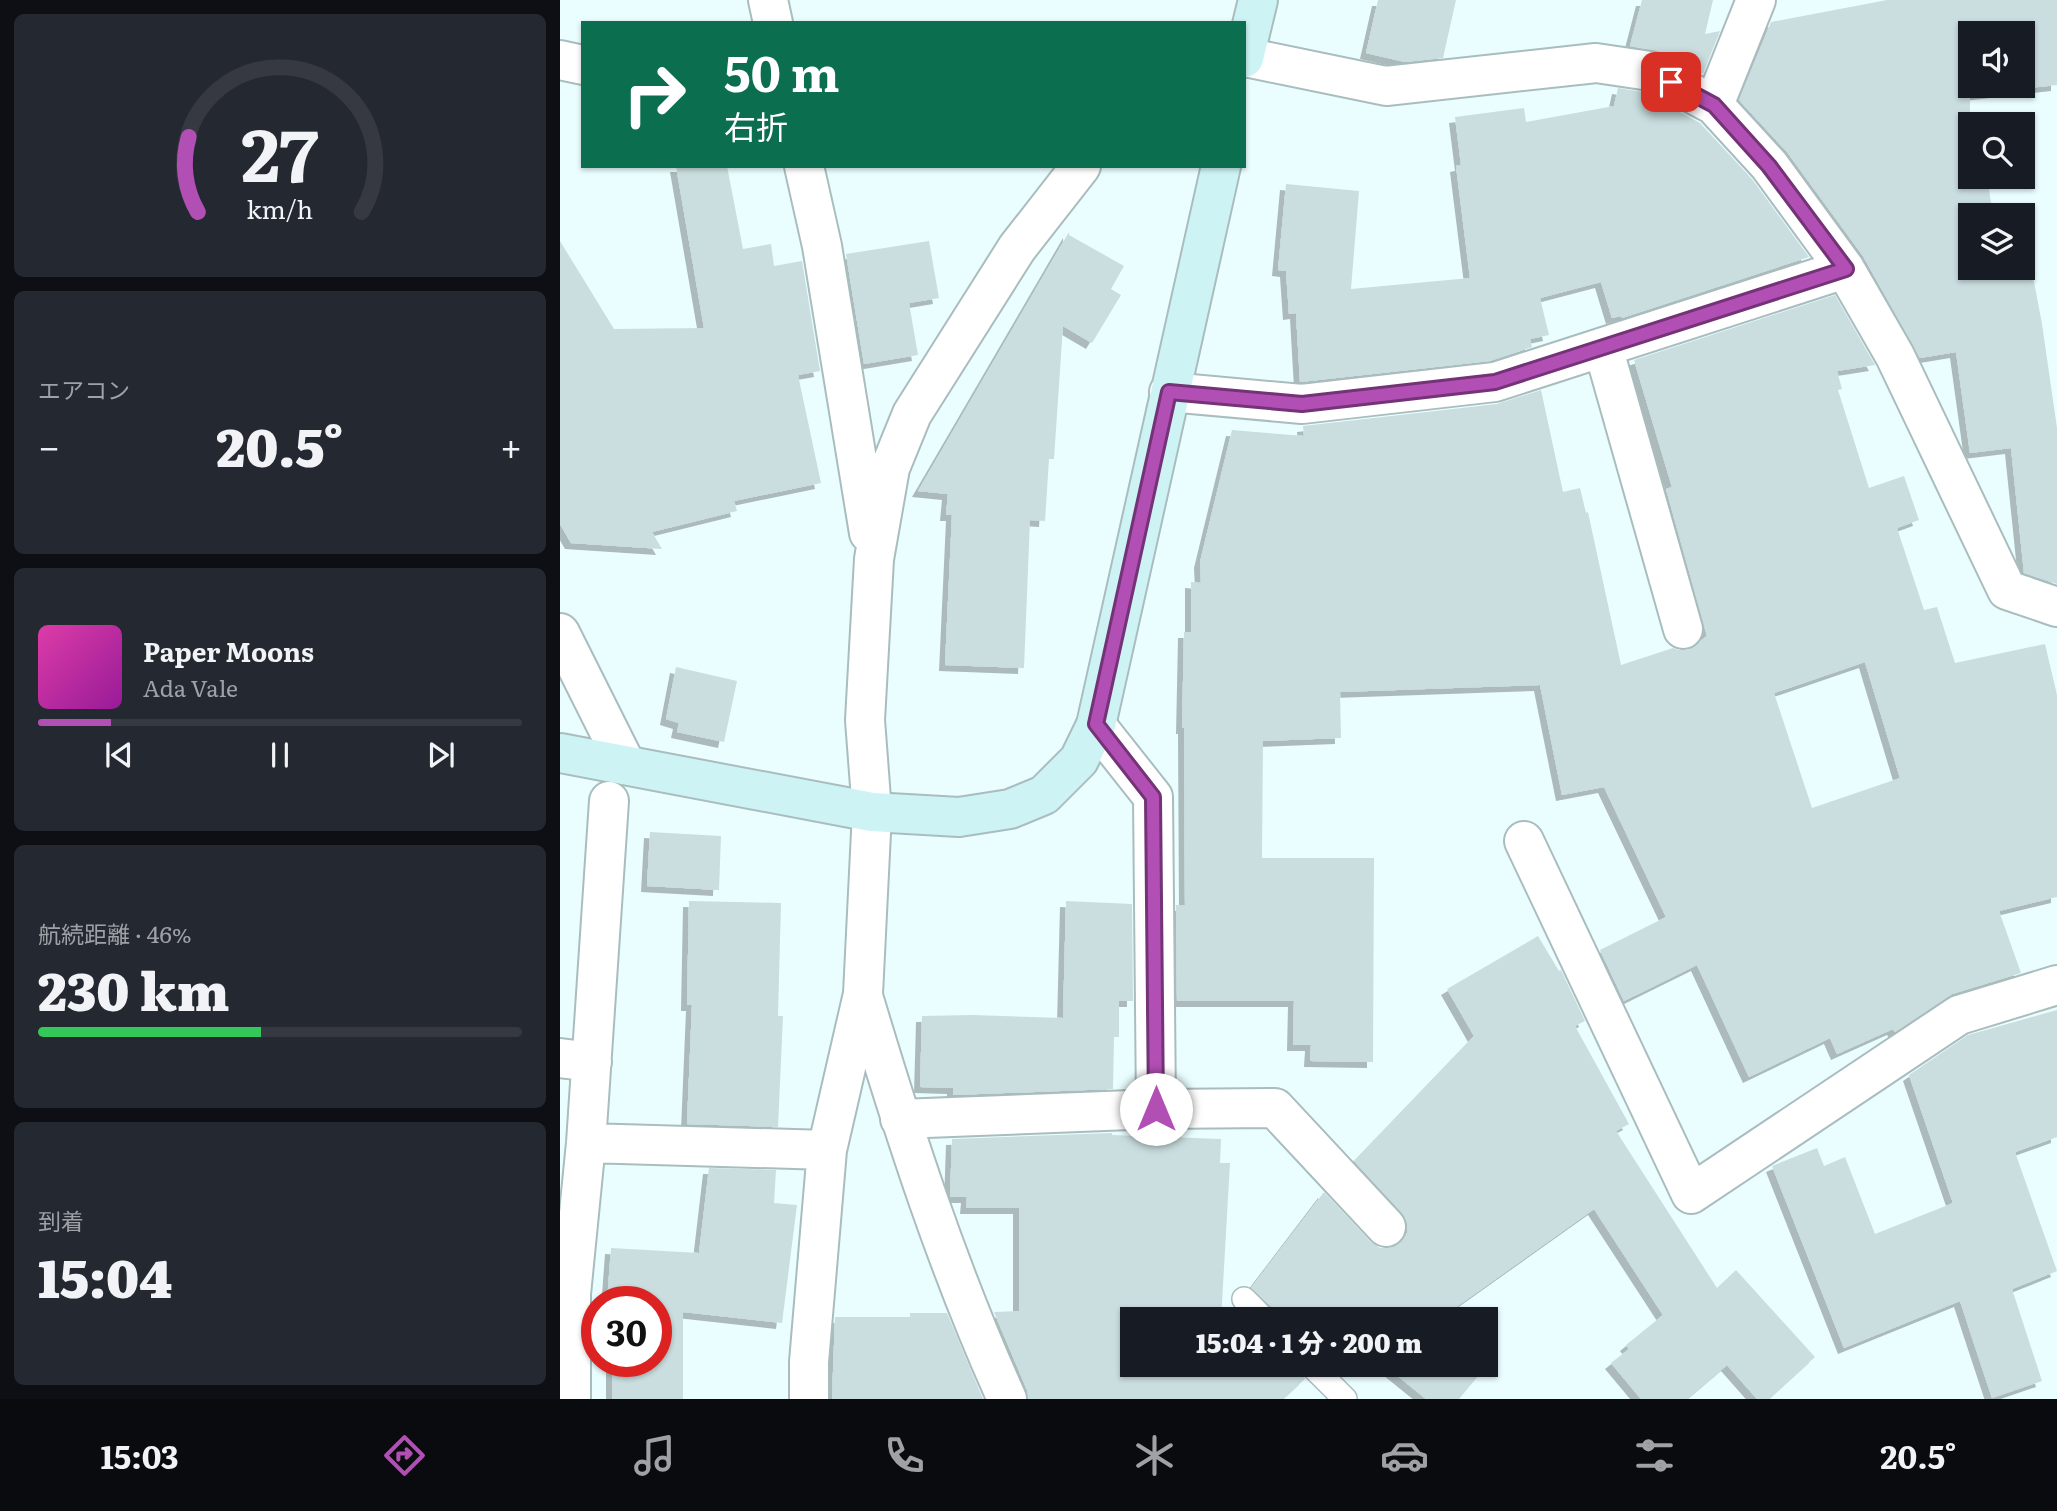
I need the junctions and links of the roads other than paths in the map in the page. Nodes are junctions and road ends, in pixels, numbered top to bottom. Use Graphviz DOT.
graph roads {
  1 [pos="768,0"];
  2 [pos="1258,0"];
  3 [pos="1756,0"];
  4 [pos="773,21"];
  5 [pos="1246,50"];
  6 [pos="1246,58"];
  7 [pos="560,60"];
  8 [pos="581,65"];
  9 [pos="1714,105"];
  10 [pos="804,168"];
  11 [pos="1079,168"];
  12 [pos="1221,168"];
  13 [pos="1846,269"];
  14 [pos="1603,347"];
  15 [pos="1169,392"];
  16 [pos="874,559"];
  17 [pos="2057,607"];
  18 [pos="1683,629"];
  19 [pos="560,634"];
  20 [pos="1096,724"];
  21 [pos="560,752"];
  22 [pos="626,765"];
  23 [pos="609,801"];
  24 [pos="872,812"];
  25 [pos="1524,841"];
  26 [pos="2057,985"];
  27 [pos="863,994"];
  28 [pos="576,1060"];
  29 [pos="1156,1109"];
  30 [pos="900,1119"];
  31 [pos="586,1143"];
  32 [pos="827,1150"];
  33 [pos="1386,1227"];
  34 [pos="1244,1298"];
  35 [pos="1253,1307"];
  36 [pos="1323,1377"];
  37 [pos="571,1399"];
  38 [pos="809,1399"];
  39 [pos="1007,1399"];
  40 [pos="1345,1399"];
  1 -- 4 [label="street"];
  2 -- 5 [label="street"];
  3 -- 9 [label="street"];
  6 -- 9 [label="street"];
  7 -- 8 [label="street"];
  9 -- 13 [label="street"];
  10 -- 16 [label="street"];
  11 -- 16 [label="street"];
  12 -- 15 [label="street"];
  13 -- 14 [label="street"];
  13 -- 17 [label="street"];
  14 -- 15 [label="street"];
  14 -- 18 [label="street"];
  15 -- 20 [label="street"];
  16 -- 24 [label="street"];
  19 -- 22 [label="street"];
  20 -- 24 [label="street"];
  20 -- 29 [label="street"];
  21 -- 22 [label="street"];
  22 -- 24 [label="street"];
  23 -- 28 [label="street"];
  24 -- 27 [label="street"];
  25 -- 26 [label="street"];
  27 -- 30 [label="street"];
  27 -- 32 [label="street"];
  28 -- 31 [label="street"];
  29 -- 30 [label="street"];
  29 -- 33 [label="street"];
  30 -- 39 [label="street"];
  31 -- 32 [label="street"];
  31 -- 37 [label="street"];
  32 -- 38 [label="street"];
  34 -- 35 [label="lane"];
  36 -- 40 [label="lane"];
}
